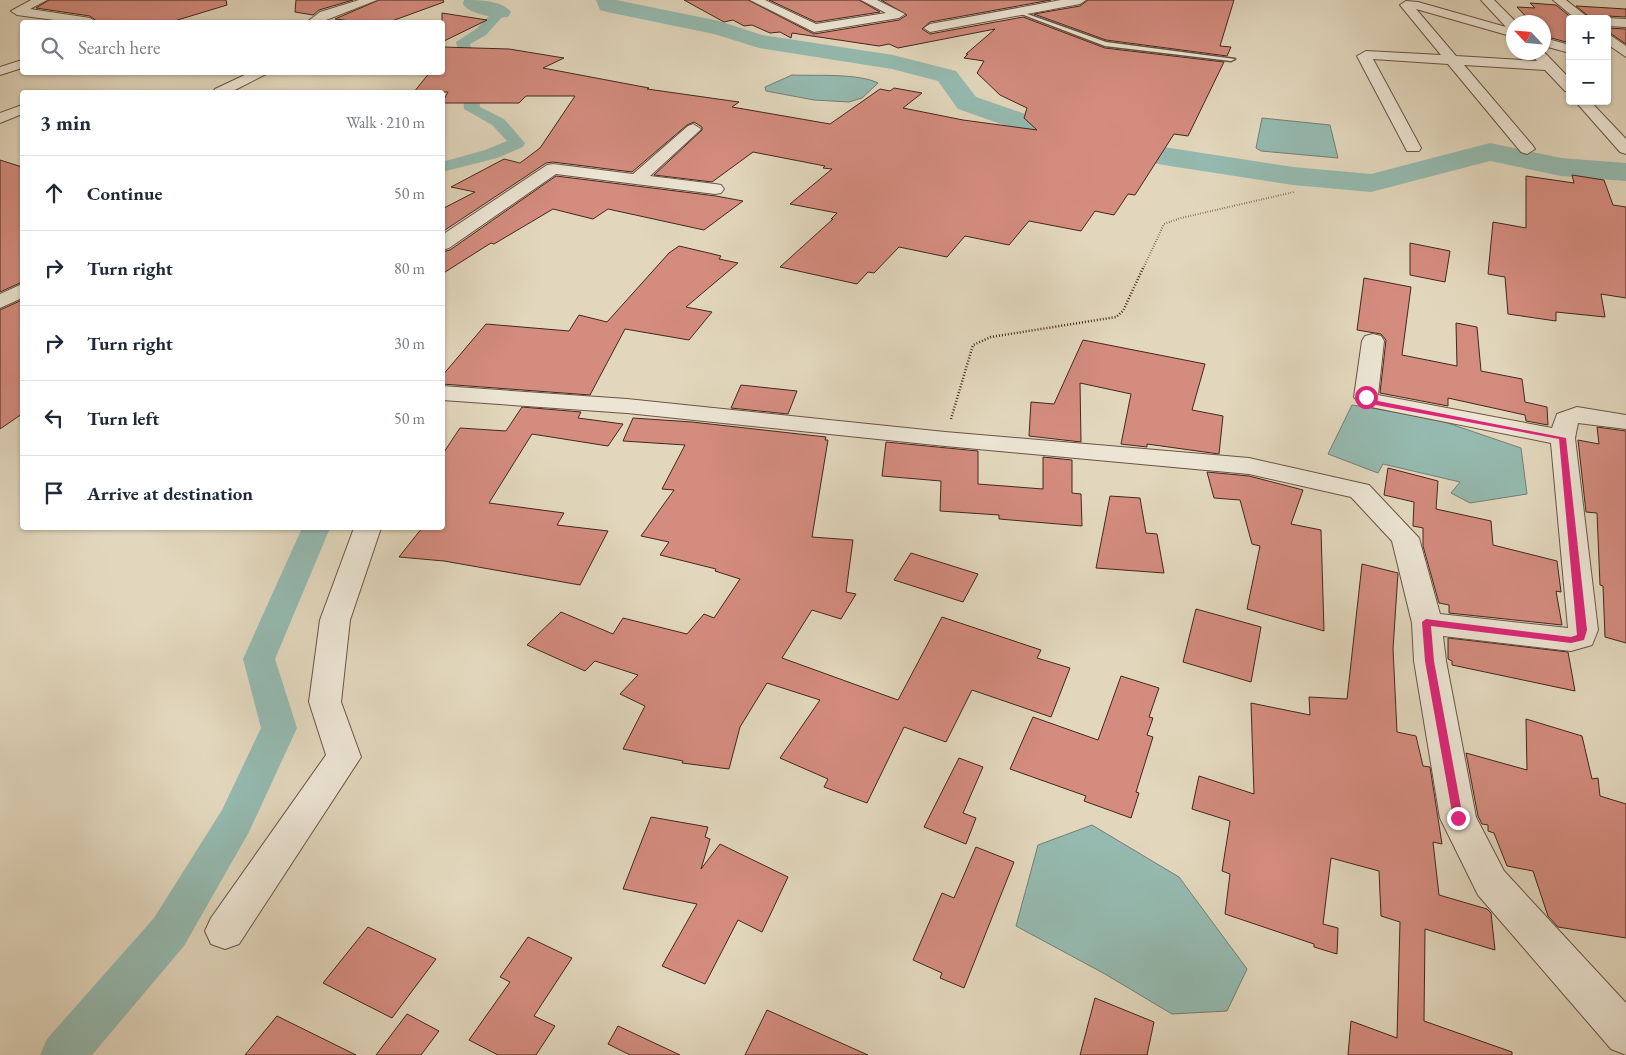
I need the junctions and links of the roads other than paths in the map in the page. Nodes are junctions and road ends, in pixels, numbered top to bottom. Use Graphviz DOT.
graph roads {
  1 [pos="41,0"];
  2 [pos="371,0"];
  3 [pos="756,0"];
  4 [pos="867,0"];
  5 [pos="1080,0"];
  6 [pos="1488,0"];
  7 [pos="1559,0"];
  8 [pos="996,3"];
  9 [pos="1018,11"];
  10 [pos="899,14"];
  11 [pos="1579,15"];
  12 [pos="1506,19"];
  13 [pos="77,20"];
  14 [pos="316,20"];
  15 [pos="1611,22"];
  16 [pos="1626,22"];
  17 [pos="1506,31"];
  18 [pos="1611,43"];
  19 [pos="1551,44"];
  20 [pos="1566,48"];
  21 [pos="1231,59"];
  22 [pos="1453,60"];
  23 [pos="1544,60"];
  24 [pos="1623,60"];
  25 [pos="20,65"];
  26 [pos="1550,66"];
  27 [pos="0,71"];
  28 [pos="257,75"];
  29 [pos="1566,84"];
  30 [pos="224,90"];
  31 [pos="8,101"];
  32 [pos="20,104"];
  33 [pos="1586,105"];
  34 [pos="20,110"];
  35 [pos="0,119"];
  36 [pos="20,126"];
  37 [pos="693,129"];
  38 [pos="1413,148"];
  39 [pos="1527,149"];
  40 [pos="1626,149"];
  41 [pos="637,179"];
  42 [pos="715,189"];
  43 [pos="445,242"];
  44 [pos="20,291"];
  45 [pos="0,302"];
  46 [pos="1373,341"];
  47 [pos="445,393"];
  48 [pos="1626,422"];
  49 [pos="1563,438"];
  50 [pos="366,530"];
  51 [pos="1426,622"];
  52 [pos="225,932"];
  53 [pos="1626,1034"];
  1 -- 13 [label="street"];
  2 -- 14 [label="street"];
  3 -- 10 [label="street"];
  4 -- 10 [label="street"];
  5 -- 9 [label="street"];
  6 -- 12 [label="street"];
  7 -- 11 [label="street"];
  8 -- 9 [label="street"];
  9 -- 10 [label="street"];
  9 -- 21 [label="lane"];
  15 -- 16 [label="street"];
  17 -- 22 [label="street"];
  18 -- 24 [label="street"];
  19 -- 20 [label="street"];
  22 -- 26 [label="street"];
  22 -- 38 [label="street"];
  22 -- 39 [label="street"];
  23 -- 26 [label="street"];
  25 -- 27 [label="street"];
  26 -- 29 [label="street"];
  28 -- 30 [label="street"];
  31 -- 32 [label="street"];
  33 -- 40 [label="street"];
  34 -- 35 [label="street"];
  35 -- 36 [label="street"];
  37 -- 41 [label="street"];
  41 -- 42 [label="street"];
  41 -- 43 [label="street"];
  44 -- 45 [label="street"];
  46 -- 49 [label="street"];
  47 -- 51 [label="street"];
  48 -- 49 [label="street"];
  49 -- 51 [label="street"];
  50 -- 52 [label="street"];
  51 -- 53 [label="street"];
}
